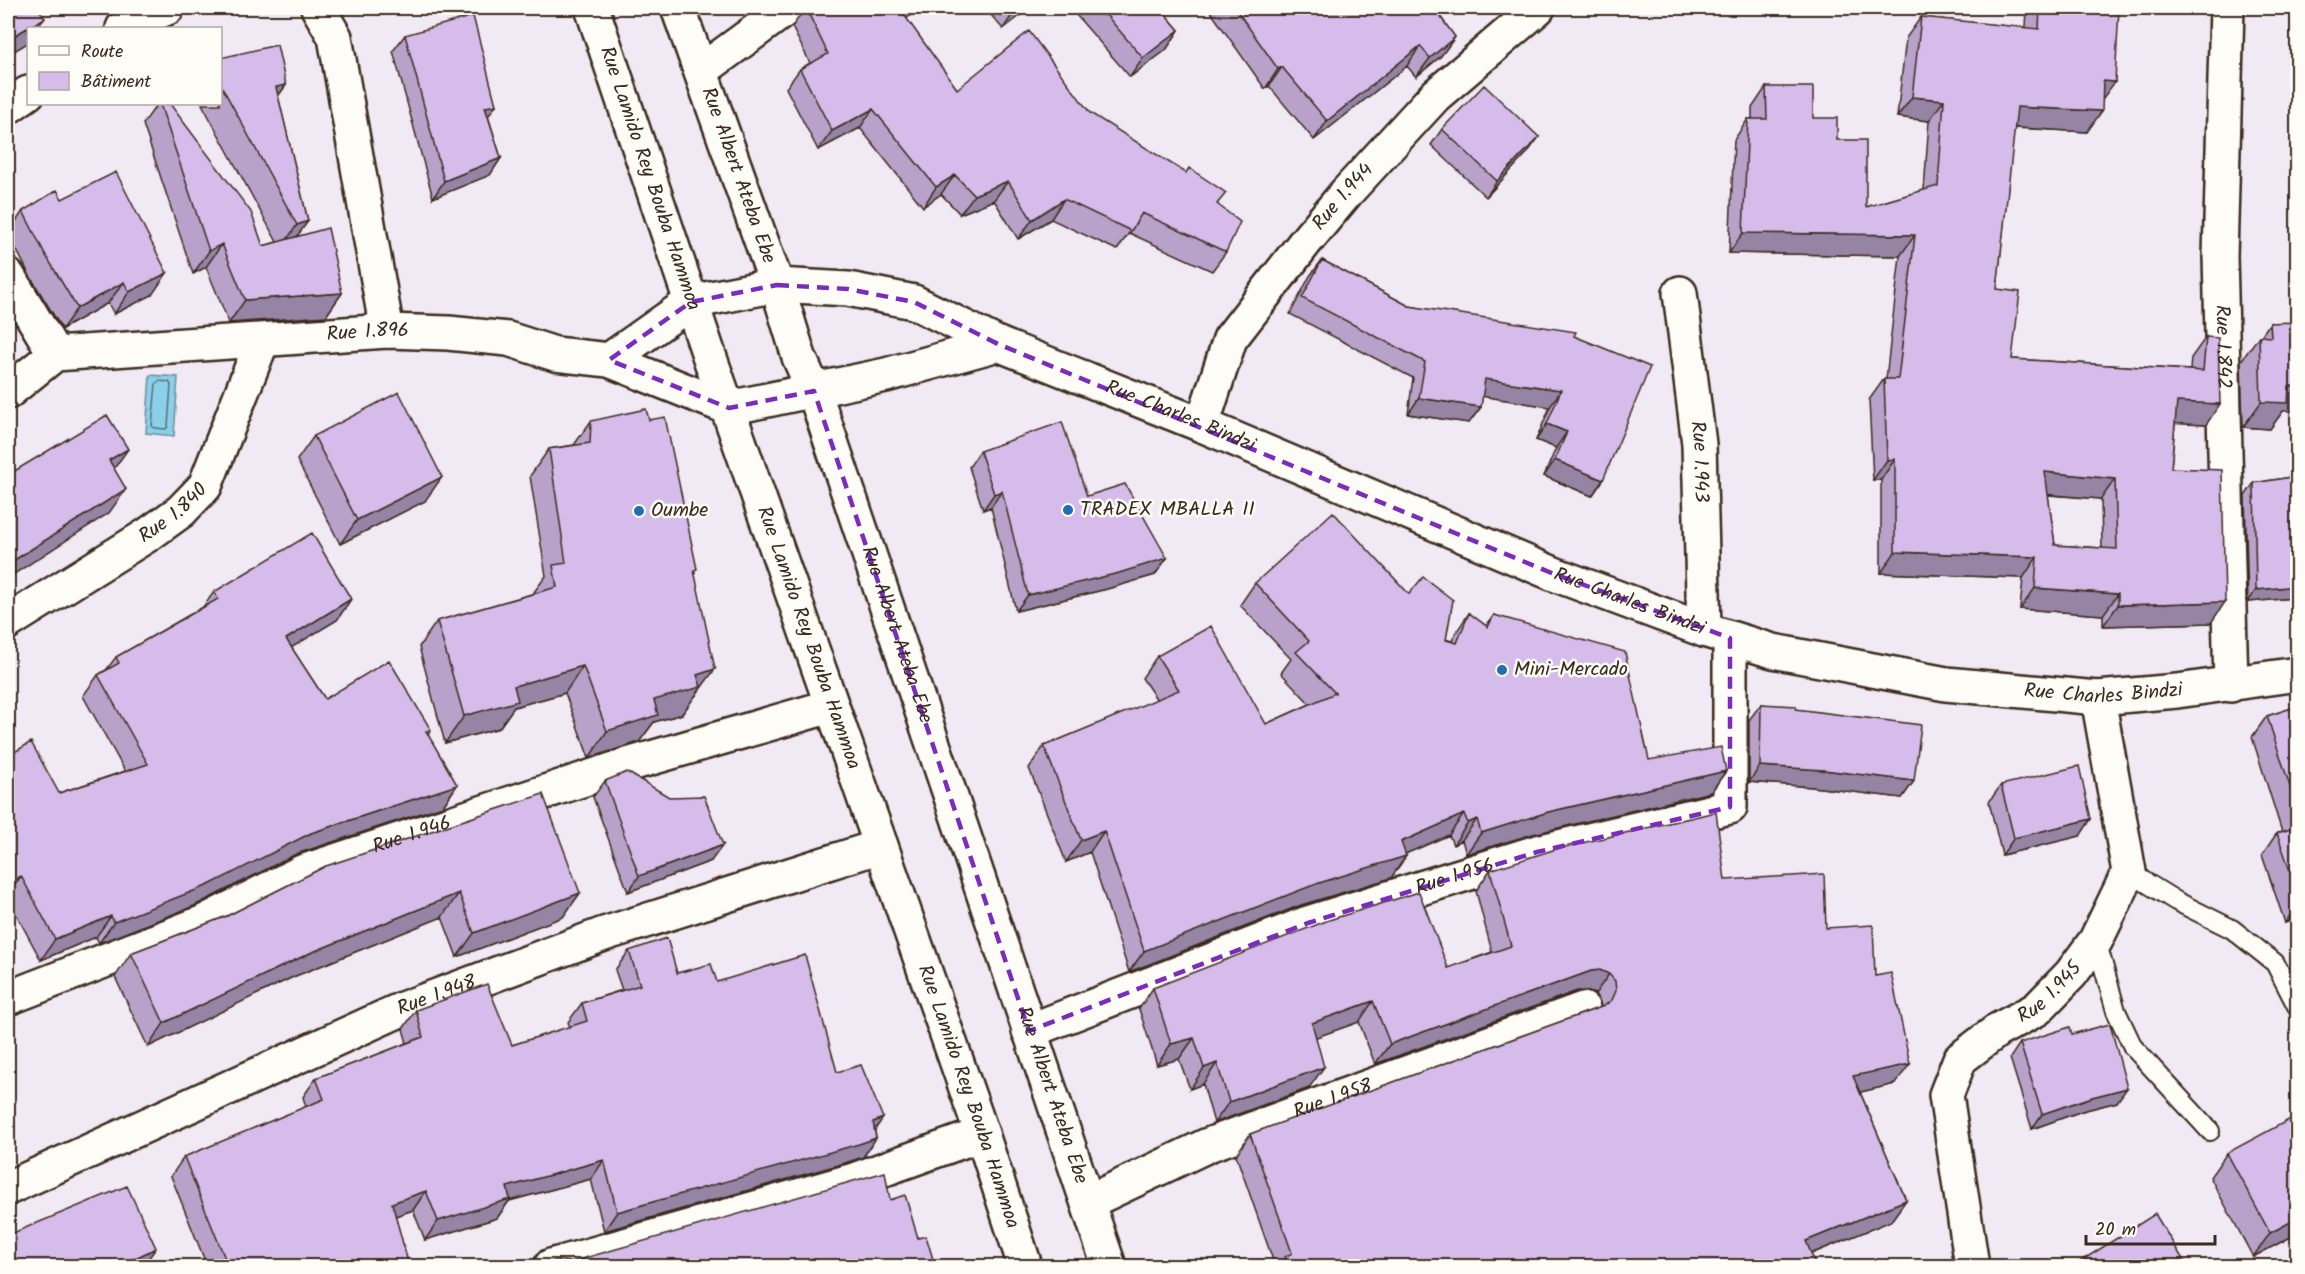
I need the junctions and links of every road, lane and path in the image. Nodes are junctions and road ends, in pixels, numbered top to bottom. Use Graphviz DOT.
graph roads {
  1 [pos="167,8"];
  2 [pos="318,8"];
  3 [pos="592,8"];
  4 [pos="678,8"];
  5 [pos="787,8"];
  6 [pos="1538,8"];
  7 [pos="2227,8"];
  8 [pos="124,27"];
  9 [pos="700,71"];
  10 [pos="27,94"];
  11 [pos="8,107"];
  12 [pos="8,276"];
  13 [pos="777,285"];
  14 [pos="1680,293"];
  15 [pos="691,302"];
  16 [pos="387,331"];
  17 [pos="262,341"];
  18 [pos="998,344"];
  19 [pos="55,354"];
  20 [pos="609,360"];
  21 [pos="814,391"];
  22 [pos="8,392"];
  23 [pos="729,408"];
  24 [pos="1202,425"];
  25 [pos="8,622"];
  26 [pos="1717,634"];
  27 [pos="2298,674"];
  28 [pos="2231,685"];
  29 [pos="2098,698"];
  30 [pos="831,706"];
  31 [pos="881,846"];
  32 [pos="2129,872"];
  33 [pos="2096,940"];
  34 [pos="8,998"];
  35 [pos="2298,1008"];
  36 [pos="1583,1009"];
  37 [pos="1029,1031"];
  38 [pos="2210,1131"];
  39 [pos="982,1134"];
  40 [pos="8,1188"];
  41 [pos="1088,1202"];
  42 [pos="551,1266"];
  43 [pos="1025,1266"];
  44 [pos="1109,1266"];
  45 [pos="1972,1266"];
  1 -- 8 [label="main road"];
  2 -- 16 [label="main road"];
  3 -- 15 [label="main road, Rue Lamido Rey Bouba Hammoa"];
  4 -- 9 [label="main road, Rue Albert Ateba Ebe"];
  5 -- 9 [label="main road"];
  6 -- 24 [label="main road, Rue 1.944"];
  7 -- 28 [label="main road, Rue 1.842"];
  9 -- 13 [label="main road, Rue Albert Ateba Ebe"];
  10 -- 11 [label="main road"];
  12 -- 19 [label="main road"];
  13 -- 15 [label="main road, Rue Charles Bindzi"];
  13 -- 18 [label="main road, Rue Charles Bindzi"];
  13 -- 21 [label="main road, Rue Albert Ateba Ebe"];
  14 -- 26 [label="main road, Rue 1.943"];
  15 -- 20 [label="main road, Rue Charles Bindzi"];
  15 -- 23 [label="main road, Rue Lamido Rey Bouba Hammoa"];
  16 -- 17 [label="main road, Rue 1.896"];
  16 -- 20 [label="main road, Rue 1.896"];
  17 -- 19 [label="main road, Rue 1.896"];
  17 -- 25 [label="main road, Rue 1.840"];
  18 -- 21 [label="main road"];
  18 -- 24 [label="main road, Rue Charles Bindzi"];
  19 -- 22 [label="main road"];
  20 -- 23 [label="main road, Rue 1.896"];
  21 -- 23 [label="main road"];
  21 -- 37 [label="main road, Rue Albert Ateba Ebe"];
  23 -- 30 [label="main road, Rue Lamido Rey Bouba Hammoa"];
  24 -- 26 [label="main road, Rue Charles Bindzi"];
  26 -- 29 [label="main road, Rue Charles Bindzi"];
  26 -- 37 [label="main road, Rue 1.956"];
  27 -- 28 [label="main road, Rue Charles Bindzi"];
  28 -- 29 [label="main road, Rue Charles Bindzi"];
  29 -- 32 [label="main road"];
  30 -- 31 [label="main road, Rue Lamido Rey Bouba Hammoa"];
  30 -- 34 [label="main road, Rue 1.946"];
  31 -- 39 [label="main road, Rue Lamido Rey Bouba Hammoa"];
  31 -- 40 [label="main road, Rue 1.948"];
  32 -- 33 [label="main road, Rue 1.945"];
  32 -- 35 [label="lane"];
  33 -- 38 [label="lane"];
  33 -- 45 [label="main road, Rue 1.945"];
  36 -- 41 [label="main road, Rue 1.958"];
  37 -- 41 [label="main road, Rue Albert Ateba Ebe"];
  39 -- 42 [label="main road"];
  39 -- 43 [label="main road, Rue Lamido Rey Bouba Hammoa"];
  41 -- 44 [label="main road, Rue Albert Ateba Ebe"];
}
